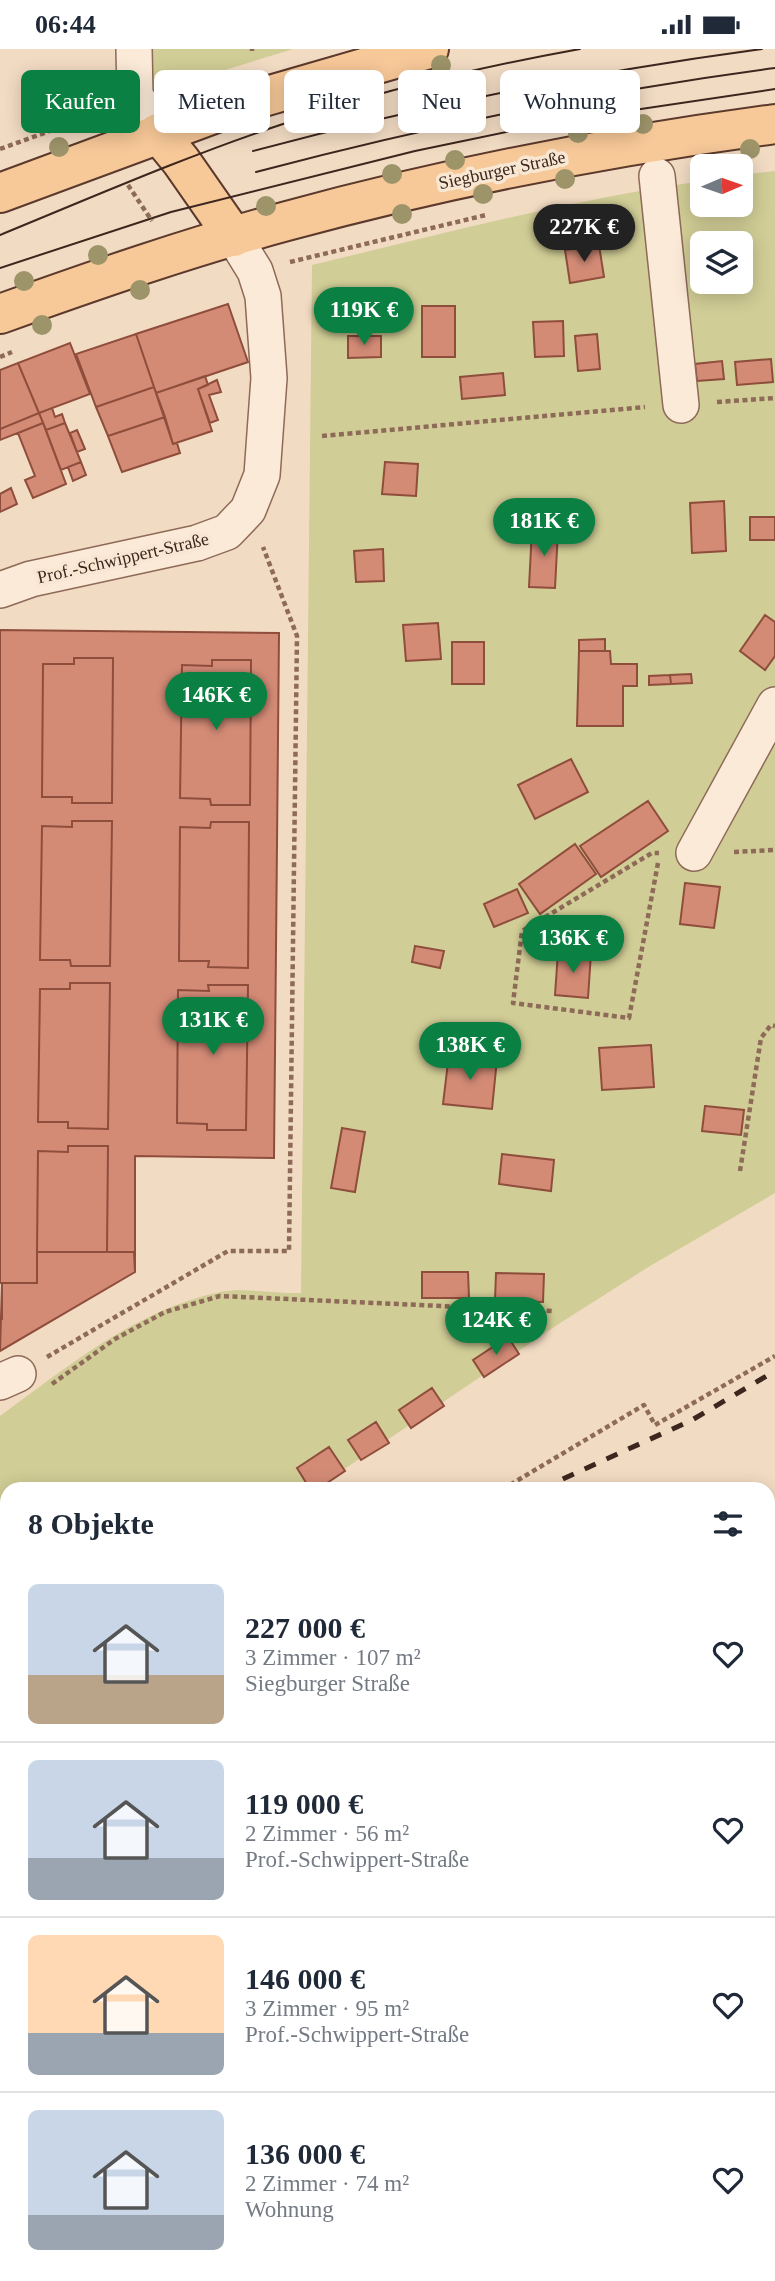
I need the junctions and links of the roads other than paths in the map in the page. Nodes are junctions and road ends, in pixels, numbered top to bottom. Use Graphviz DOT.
graph roads {
  1 [pos="134,49"];
  2 [pos="429,49"];
  3 [pos="270,95"];
  4 [pos="775,124"];
  5 [pos="154,126"];
  6 [pos="158,133"];
  7 [pos="657,176"];
  8 [pos="0,193"];
  9 [pos="234,237"];
  10 [pos="0,314"];
  11 [pos="681,405"];
  12 [pos="0,590"];
  13 [pos="775,705"];
  14 [pos="677,853"];
  1 -- 5 [label="street"];
  2 -- 3 [label="main road"];
  4 -- 9 [label="main road, Siegburger Straße"];
  6 -- 8 [label="main road"];
  6 -- 9 [label="main road"];
  7 -- 11 [label="street"];
  9 -- 10 [label="main road, Siegburger Straße"];
  9 -- 12 [label="street, Prof.-Schwippert-Straße"];
  13 -- 14 [label="street"];
}
